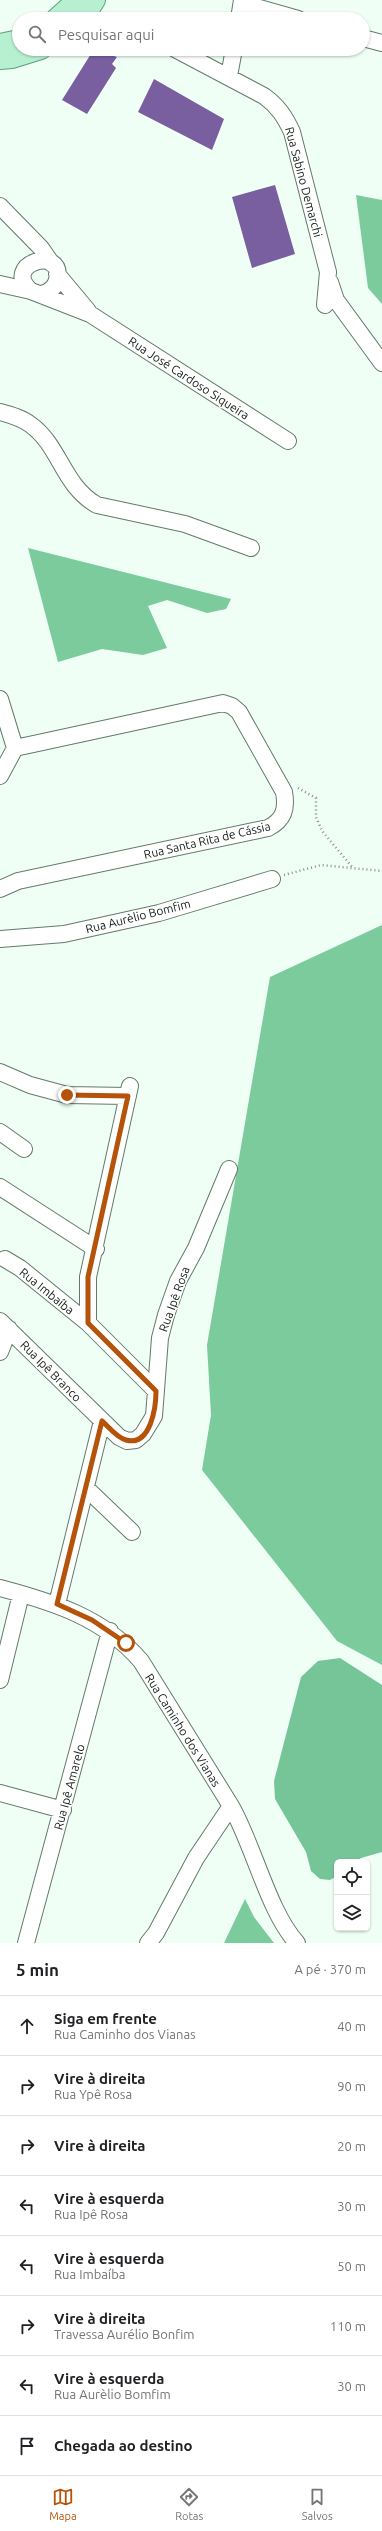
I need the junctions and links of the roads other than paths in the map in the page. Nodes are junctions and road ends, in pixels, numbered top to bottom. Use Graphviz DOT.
graph roads {
  1 [pos="242,1"];
  2 [pos="240,12"];
  3 [pos="276,12"];
  4 [pos="370,40"];
  5 [pos="12,41"];
  6 [pos="0,44"];
  7 [pos="382,44"];
  8 [pos="18,56"];
  9 [pos="189,56"];
  10 [pos="233,56"];
  11 [pos="0,59"];
  12 [pos="229,76"];
  13 [pos="0,206"];
  14 [pos="17,224"];
  15 [pos="28,266"];
  16 [pos="55,269"];
  17 [pos="0,275"];
  18 [pos="327,275"];
  19 [pos="0,284"];
  20 [pos="36,292"];
  21 [pos="325,306"];
  22 [pos="90,314"];
  23 [pos="382,363"];
  24 [pos="0,412"];
  25 [pos="288,441"];
  26 [pos="251,548"];
  27 [pos="0,699"];
  28 [pos="15,748"];
  29 [pos="0,776"];
  30 [pos="272,879"];
  31 [pos="0,890"];
  32 [pos="0,939"];
  33 [pos="0,1072"];
  34 [pos="0,1132"];
  35 [pos="24,1149"];
  36 [pos="229,1170"];
  37 [pos="0,1187"];
  38 [pos="96,1249"];
  39 [pos="5,1259"];
  40 [pos="88,1323"];
  41 [pos="4,1325"];
  42 [pos="0,1352"];
  43 [pos="156,1391"];
  44 [pos="102,1421"];
  45 [pos="143,1434"];
  46 [pos="86,1488"];
  47 [pos="132,1532"];
  48 [pos="0,1588"];
  49 [pos="21,1594"];
  50 [pos="57,1604"];
  51 [pos="110,1631"];
  52 [pos="0,1680"];
  53 [pos="0,1793"];
  54 [pos="231,1806"];
  55 [pos="63,1810"];
  56 [pos="26,1943"];
  57 [pos="148,1943"];
  58 [pos="297,1943"];
  1 -- 2 [label="street"];
  1 -- 3 [label="street"];
  4 -- 7 [label="street"];
  5 -- 6 [label="main road"];
  8 -- 11 [label="main road"];
  9 -- 12 [label="street, Rua Sabino Demarchi"];
  10 -- 12 [label="street"];
  12 -- 18 [label="street, Rua Sabino Demarchi"];
  13 -- 14 [label="street, Rua José Cardoso Siqueira"];
  14 -- 15 [label="street, Rua José Cardoso Siqueira"];
  14 -- 16 [label="street, Rua José Cardoso Siqueira"];
  15 -- 16 [label="street"];
  15 -- 17 [label="street"];
  15 -- 20 [label="street"];
  16 -- 20 [label="street"];
  16 -- 22 [label="street, Rua José Cardoso Siqueira"];
  18 -- 21 [label="street, Rua Sabino Demarchi"];
  18 -- 23 [label="street"];
  19 -- 20 [label="street, Rua José Cardoso Siqueira"];
  20 -- 22 [label="street, Rua José Cardoso Siqueira"];
  22 -- 25 [label="street, Rua José Cardoso Siqueira"];
  24 -- 26 [label="street"];
  27 -- 28 [label="street"];
  28 -- 29 [label="street"];
  28 -- 31 [label="street, Rua Santa Rita de Cássia"];
  30 -- 32 [label="street, Rua Aurèlio Bomfim"];
  33 -- 38 [label="street"];
  34 -- 35 [label="street"];
  36 -- 43 [label="street, Rua Ipê Rosa"];
  37 -- 38 [label="street"];
  38 -- 40 [label="street"];
  39 -- 40 [label="street, Rua Imbaíba"];
  40 -- 43 [label="street, Rua Imbaíba"];
  41 -- 42 [label="street"];
  41 -- 44 [label="street, Rua Ipê Branco"];
  43 -- 45 [label="street, Rua Ipê Rosa"];
  44 -- 45 [label="street, Rua Ipê Branco"];
  44 -- 46 [label="street"];
  46 -- 47 [label="street"];
  46 -- 50 [label="street"];
  48 -- 49 [label="street, Rua Caminho dos Vianas"];
  49 -- 50 [label="street, Rua Caminho dos Vianas"];
  49 -- 52 [label="street"];
  50 -- 51 [label="street, Rua Caminho dos Vianas"];
  51 -- 54 [label="street, Rua Caminho dos Vianas"];
  51 -- 55 [label="street, Rua Ipê Amarelo"];
  53 -- 55 [label="street"];
  54 -- 57 [label="street"];
  54 -- 58 [label="street, Rua Caminho dos Vianas"];
  55 -- 56 [label="street, Rua Ipê Amarelo"];
}
